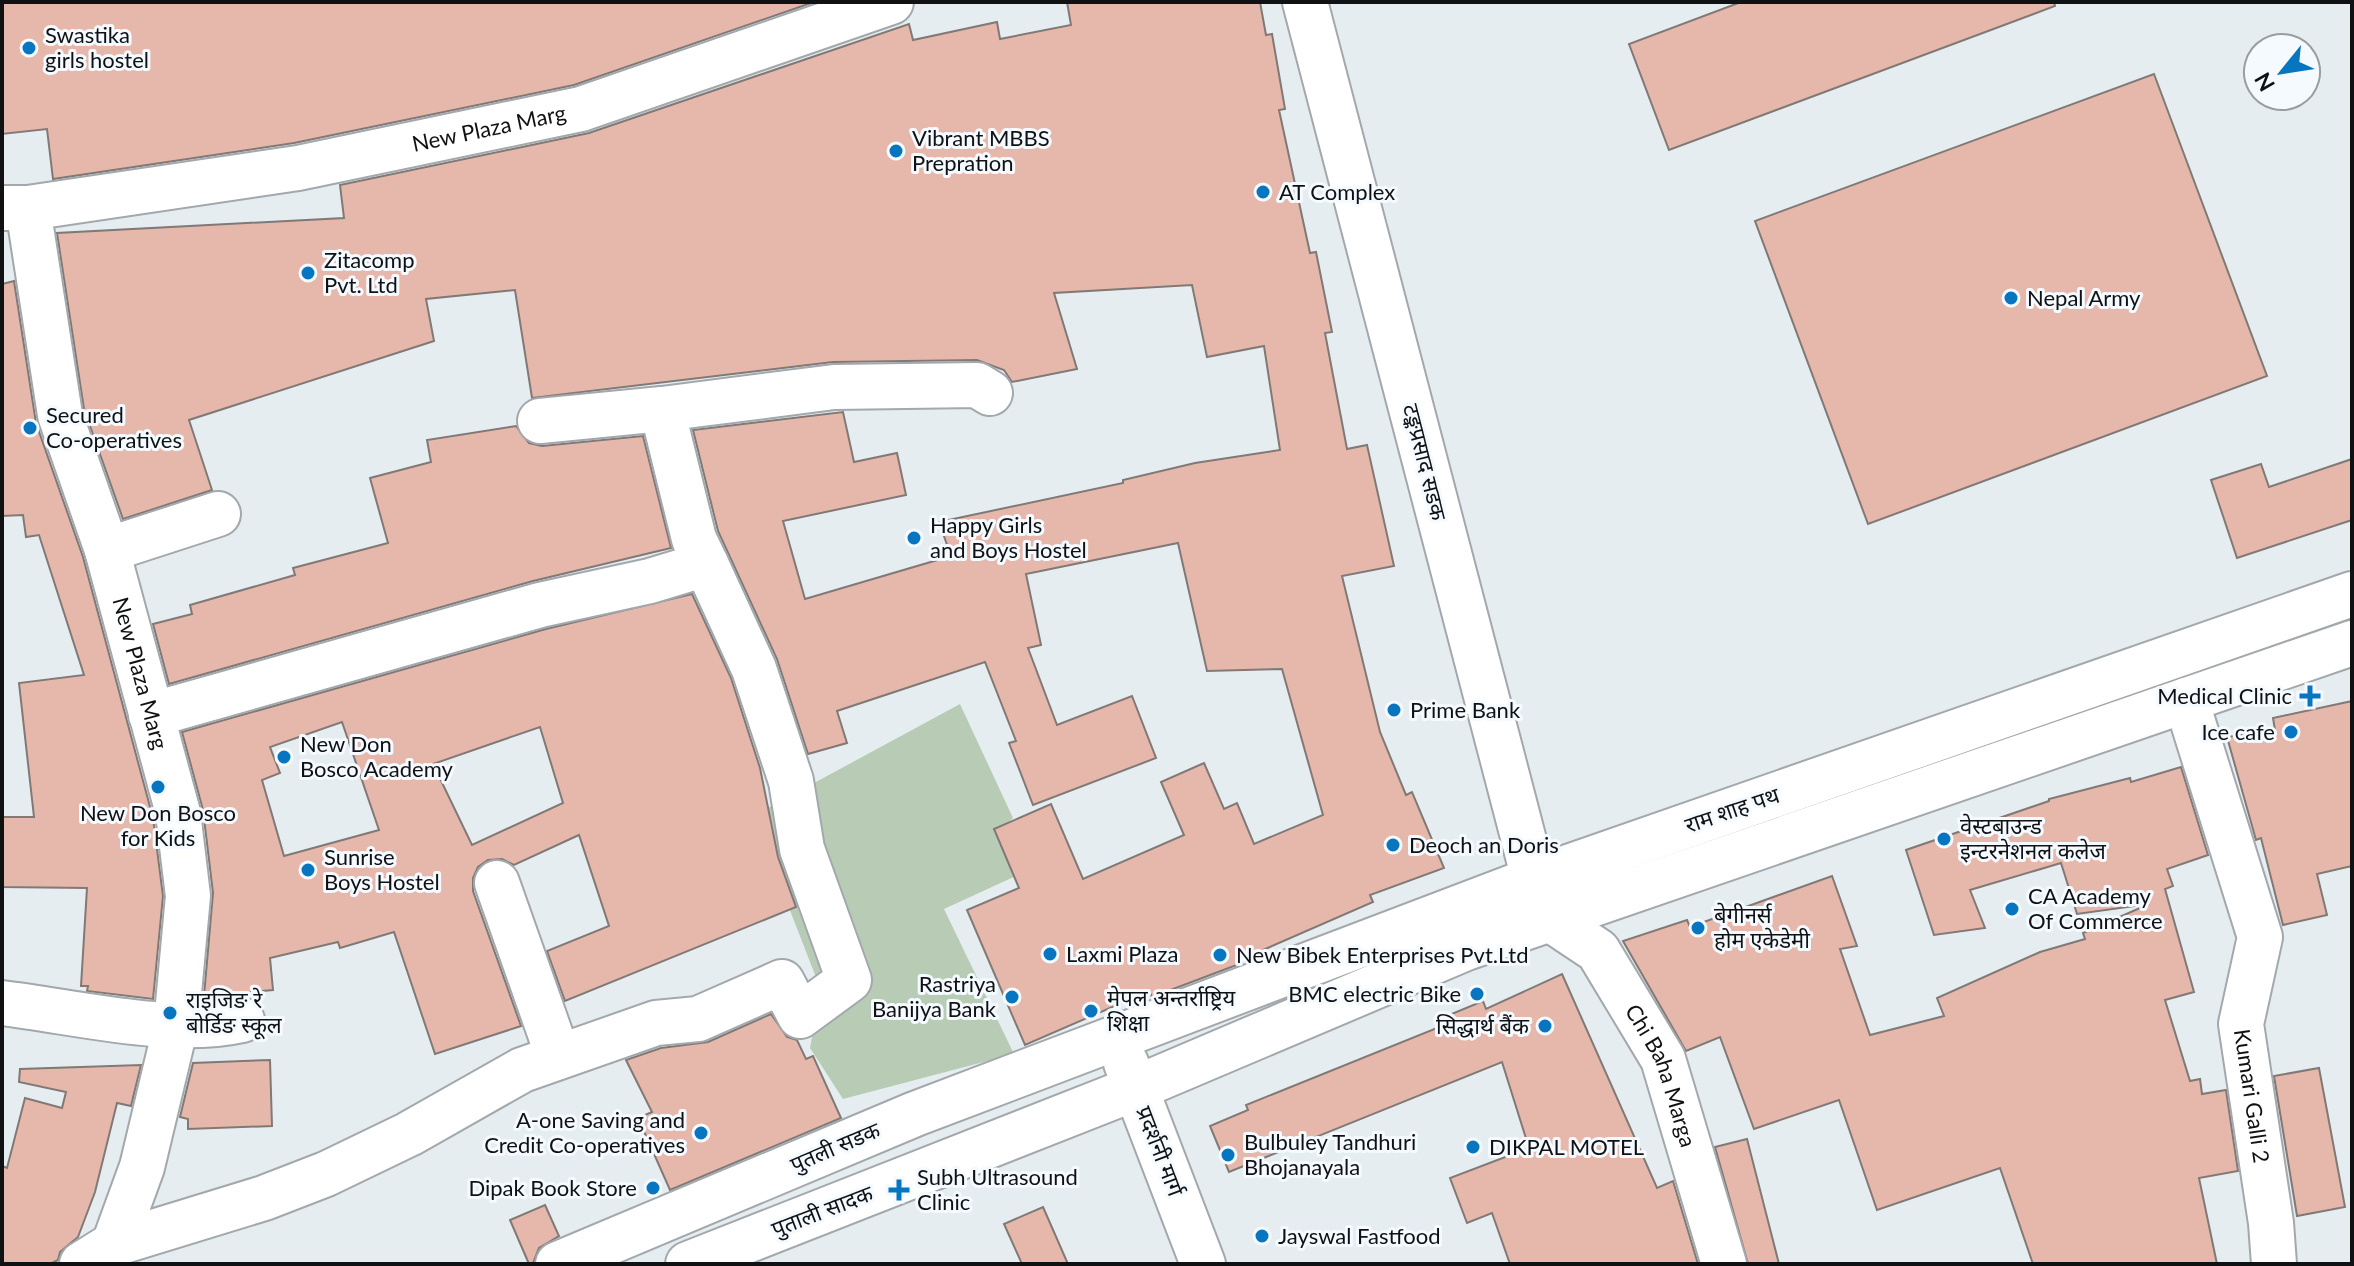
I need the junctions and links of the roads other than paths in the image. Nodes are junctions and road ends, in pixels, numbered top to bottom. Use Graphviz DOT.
graph roads {
  1 [pos="891,2"];
  2 [pos="1305,2"];
  3 [pos="15,208"];
  4 [pos="990,393"];
  5 [pos="662,409"];
  6 [pos="540,421"];
  7 [pos="218,514"];
  8 [pos="107,550"];
  9 [pos="706,564"];
  10 [pos="2352,594"];
  11 [pos="2352,643"];
  12 [pos="2186,700"];
  13 [pos="151,715"];
  14 [pos="1534,879"];
  15 [pos="497,883"];
  16 [pos="1550,919"];
  17 [pos="1259,966"];
  18 [pos="2,1003"];
  19 [pos="242,1020"];
  20 [pos="176,1025"];
  21 [pos="1116,1038"];
  22 [pos="558,1056"];
  23 [pos="1136,1088"];
  24 [pos="98,1254"];
  25 [pos="558,1264"];
  26 [pos="688,1264"];
  27 [pos="1203,1264"];
  28 [pos="1724,1264"];
  29 [pos="2274,1264"];
  1 -- 3 [label="street, New Plaza Marg"];
  2 -- 14 [label="street, टङ्कप्रसाद सडक"];
  3 -- 8 [label="street, New Plaza Marg"];
  4 -- 5 [label="street"];
  5 -- 6 [label="street"];
  5 -- 9 [label="street"];
  7 -- 8 [label="street"];
  8 -- 13 [label="street, New Plaza Marg"];
  9 -- 13 [label="street"];
  9 -- 22 [label="street"];
  10 -- 14 [label="street, राम शाह पथ"];
  11 -- 12 [label="street, राम शाह पथ"];
  12 -- 16 [label="street, राम शाह पथ"];
  12 -- 29 [label="street, Kumari Galli 2"];
  13 -- 20 [label="street, New Plaza Marg"];
  14 -- 16 [label="street, टङ्कप्रसाद सडक"];
  14 -- 21 [label="street, राम शाह पथ"];
  15 -- 22 [label="street"];
  16 -- 23 [label="street, राम शाह पथ"];
  16 -- 28 [label="street, Chi Baha Marga"];
  17 -- 21 [label="street"];
  18 -- 20 [label="street"];
  19 -- 20 [label="street"];
  20 -- 24 [label="street, New Plaza Marg"];
  21 -- 23 [label="street, प्रदर्शनी मार्ग"];
  21 -- 25 [label="street, पुतली सडक"];
  22 -- 24 [label="street"];
  23 -- 26 [label="street, पुताली सादक"];
  23 -- 27 [label="street, प्रदर्शनी मार्ग"];
}
